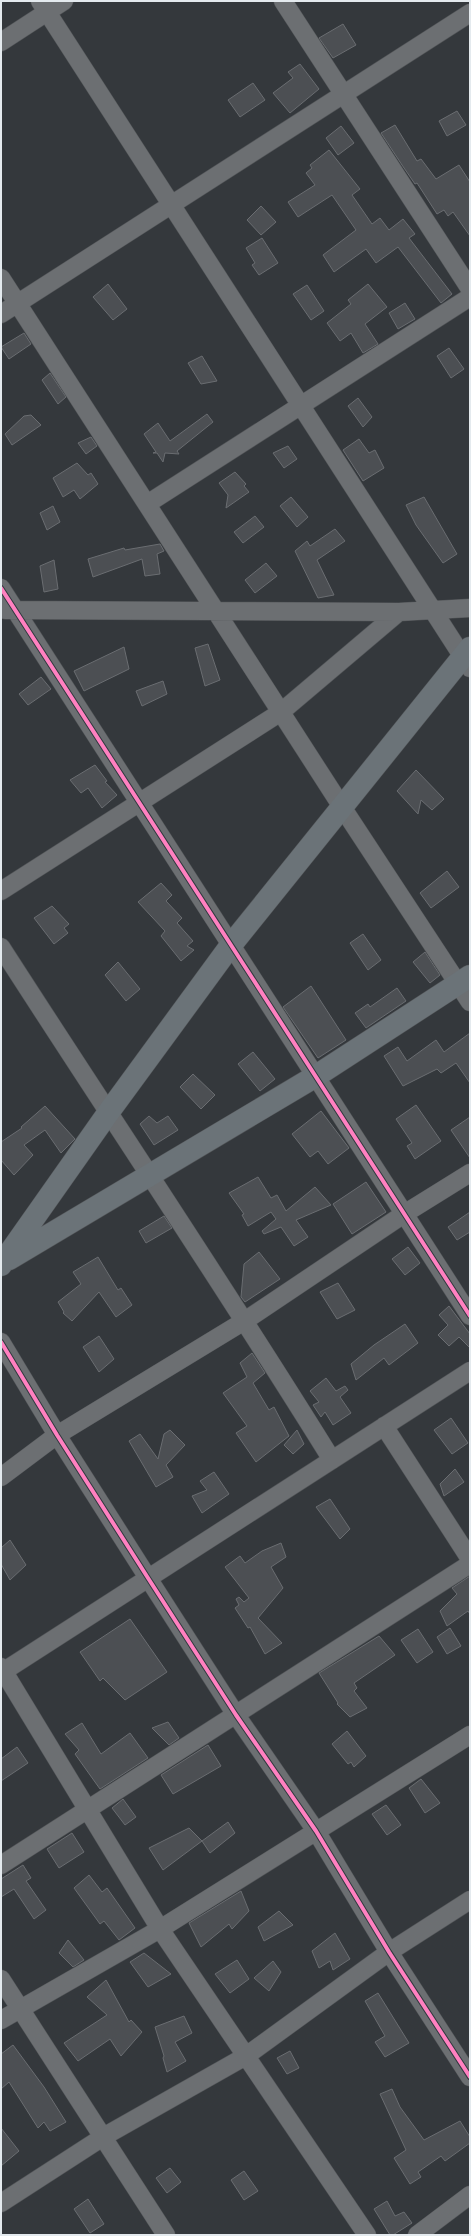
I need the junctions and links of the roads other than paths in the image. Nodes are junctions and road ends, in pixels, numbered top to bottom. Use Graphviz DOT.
graph roads {
  1 [pos="64,1"];
  2 [pos="283,1"];
  3 [pos="43,7"];
  4 [pos="470,13"];
  5 [pos="1,42"];
  6 [pos="344,94"];
  7 [pos="171,205"];
  8 [pos="1,278"];
  9 [pos="470,289"];
  10 [pos="470,297"];
  11 [pos="18,304"];
  12 [pos="1,314"];
  13 [pos="301,406"];
  14 [pos="147,504"];
  15 [pos="1,588"];
  16 [pos="470,608"];
  17 [pos="8,609"];
  18 [pos="216,611"];
  19 [pos="434,611"];
  20 [pos="399,612"];
  21 [pos="468,657"];
  22 [pos="280,712"];
  23 [pos="139,802"];
  24 [pos="342,807"];
  25 [pos="1,891"];
  26 [pos="1,946"];
  27 [pos="231,946"];
  28 [pos="466,987"];
  29 [pos="316,1076"];
  30 [pos="108,1113"];
  31 [pos="470,1173"];
  32 [pos="149,1174"];
  33 [pos="404,1214"];
  34 [pos="1,1264"];
  35 [pos="470,1316"];
  36 [pos="246,1320"];
  37 [pos="1,1342"];
  38 [pos="470,1371"];
  39 [pos="384,1426"];
  40 [pos="57,1435"];
  41 [pos="332,1460"];
  42 [pos="1,1477"];
  43 [pos="470,1559"];
  44 [pos="470,1564"];
  45 [pos="148,1578"];
  46 [pos="2,1671"];
  47 [pos="236,1715"];
  48 [pos="470,1735"];
  49 [pos="87,1810"];
  50 [pos="316,1831"];
  51 [pos="1,1865"];
  52 [pos="470,1900"];
  53 [pos="160,1929"];
  54 [pos="390,1952"];
  55 [pos="1,1979"];
  56 [pos="20,2008"];
  57 [pos="1,2020"];
  58 [pos="246,2056"];
  59 [pos="470,2077"];
  60 [pos="103,2137"];
  61 [pos="470,2195"];
  62 [pos="1,2203"];
  63 [pos="166,2235"];
  64 [pos="367,2235"];
  65 [pos="417,2235"];
  1 -- 3 [label="street"];
  2 -- 6 [label="street"];
  3 -- 5 [label="street"];
  3 -- 7 [label="street"];
  4 -- 6 [label="street"];
  6 -- 7 [label="street"];
  6 -- 9 [label="street"];
  7 -- 11 [label="street"];
  7 -- 13 [label="street"];
  8 -- 11 [label="street"];
  10 -- 13 [label="street"];
  11 -- 12 [label="street"];
  11 -- 14 [label="street"];
  13 -- 14 [label="street"];
  13 -- 19 [label="street"];
  14 -- 18 [label="street"];
  15 -- 17 [label="street"];
  16 -- 19 [label="street"];
  17 -- 18 [label="street"];
  17 -- 23 [label="street"];
  18 -- 20 [label="street"];
  18 -- 22 [label="street"];
  19 -- 20 [label="street"];
  19 -- 21 [label="street"];
  20 -- 22 [label="street"];
  21 -- 24 [label="main road"];
  22 -- 23 [label="street"];
  22 -- 24 [label="street"];
  23 -- 25 [label="street"];
  23 -- 27 [label="street"];
  24 -- 27 [label="main road"];
  24 -- 28 [label="street"];
  26 -- 30 [label="street"];
  27 -- 29 [label="street"];
  27 -- 30 [label="main road"];
  28 -- 29 [label="main road"];
  29 -- 32 [label="main road"];
  29 -- 33 [label="street"];
  30 -- 32 [label="street"];
  30 -- 34 [label="main road"];
  31 -- 33 [label="street"];
  32 -- 34 [label="main road"];
  32 -- 36 [label="street"];
  33 -- 35 [label="street"];
  33 -- 36 [label="street"];
  36 -- 40 [label="street"];
  36 -- 41 [label="street"];
  37 -- 40 [label="street"];
  38 -- 39 [label="street"];
  39 -- 41 [label="street"];
  39 -- 43 [label="street"];
  40 -- 42 [label="street"];
  40 -- 45 [label="street"];
  41 -- 45 [label="street"];
  44 -- 47 [label="street"];
  45 -- 46 [label="street"];
  45 -- 47 [label="street"];
  46 -- 49 [label="street"];
  47 -- 49 [label="street"];
  47 -- 50 [label="street"];
  48 -- 50 [label="street"];
  49 -- 51 [label="street"];
  49 -- 53 [label="street"];
  50 -- 53 [label="street"];
  50 -- 54 [label="street"];
  52 -- 54 [label="street"];
  53 -- 56 [label="street"];
  53 -- 58 [label="street"];
  54 -- 58 [label="street"];
  54 -- 59 [label="street"];
  55 -- 56 [label="street"];
  56 -- 57 [label="street"];
  56 -- 60 [label="street"];
  58 -- 60 [label="street"];
  58 -- 64 [label="street"];
  60 -- 62 [label="street"];
  60 -- 63 [label="street"];
  61 -- 65 [label="street"];
}
